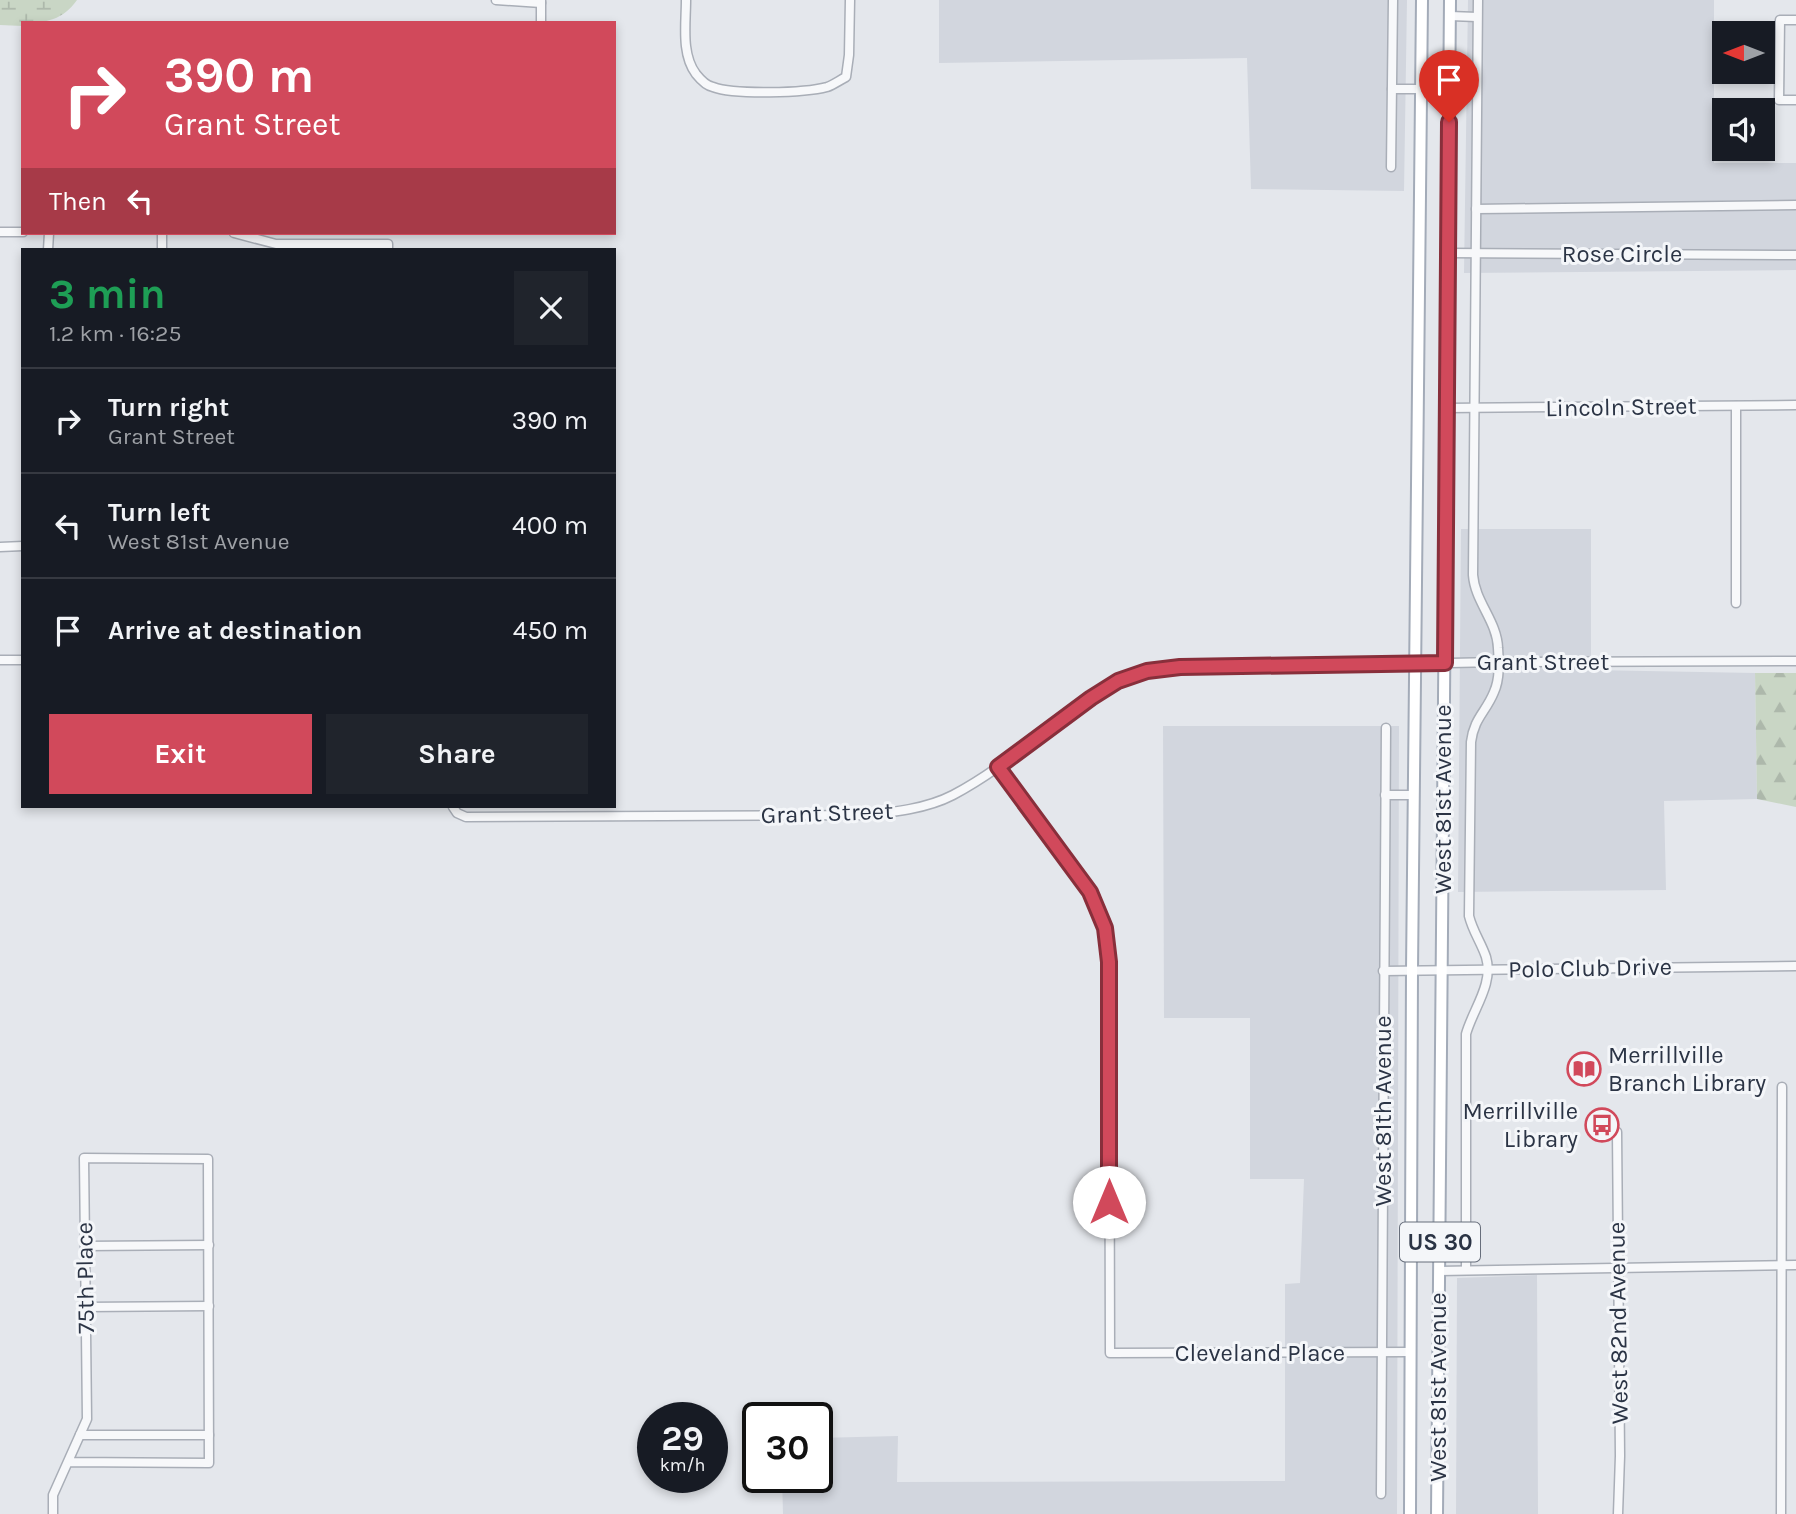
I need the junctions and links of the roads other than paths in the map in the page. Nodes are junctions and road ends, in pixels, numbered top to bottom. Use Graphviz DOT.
graph roads {
  1 [pos="496,0"];
  2 [pos="686,0"];
  3 [pos="850,0"];
  4 [pos="1393,0"];
  5 [pos="1422,0"];
  6 [pos="1450,0"];
  7 [pos="1478,0"];
  8 [pos="541,1"];
  9 [pos="1450,16"];
  10 [pos="1477,17"];
  11 [pos="1796,20"];
  12 [pos="541,21"];
  13 [pos="1392,89"];
  14 [pos="1421,89"];
  15 [pos="1796,100"];
  16 [pos="1391,167"];
  17 [pos="1796,205"];
  18 [pos="1476,209"];
  19 [pos="0,232"];
  20 [pos="21,232"];
  21 [pos="242,235"];
  22 [pos="388,247"];
  23 [pos="1448,253"];
  24 [pos="1476,253"];
  25 [pos="1796,254"];
  26 [pos="1796,405"];
  27 [pos="1736,406"];
  28 [pos="1447,408"];
  29 [pos="1475,408"];
  30 [pos="0,547"];
  31 [pos="21,547"];
  32 [pos="1736,604"];
  33 [pos="0,660"];
  34 [pos="21,660"];
  35 [pos="1498,662"];
  36 [pos="1796,662"];
  37 [pos="1445,663"];
  38 [pos="1415,664"];
  39 [pos="1386,728"];
  40 [pos="998,767"];
  41 [pos="1414,795"];
  42 [pos="1385,796"];
  43 [pos="454,808"];
  44 [pos="1796,966"];
  45 [pos="1412,970"];
  46 [pos="1442,970"];
  47 [pos="1489,970"];
  48 [pos="1383,971"];
  49 [pos="1782,1087"];
  50 [pos="1617,1132"];
  51 [pos="209,1245"];
  52 [pos="85,1246"];
  53 [pos="1782,1264"];
  54 [pos="1796,1265"];
  55 [pos="1617,1269"];
  56 [pos="1466,1270"];
  57 [pos="1439,1271"];
  58 [pos="209,1306"];
  59 [pos="85,1307"];
  60 [pos="1382,1352"];
  61 [pos="1410,1352"];
  62 [pos="80,1435"];
  63 [pos="208,1436"];
  64 [pos="68,1462"];
  65 [pos="1381,1494"];
  66 [pos="53,1514"];
  67 [pos="1410,1514"];
  68 [pos="1437,1514"];
  69 [pos="1618,1514"];
  70 [pos="1781,1514"];
  1 -- 8 [label="street"];
  2 -- 3 [label="street"];
  4 -- 13 [label="street"];
  5 -- 14 [label="main road, West 81st Avenue / US 30"];
  6 -- 9 [label="main road, West 81st Avenue / US 30"];
  7 -- 10 [label="street, West 81st Avenue"];
  8 -- 12 [label="street"];
  9 -- 10 [label="street"];
  9 -- 23 [label="main road, West 81st Avenue / US 30"];
  10 -- 18 [label="street, West 81st Avenue"];
  11 -- 15 [label="street"];
  13 -- 14 [label="street"];
  13 -- 16 [label="street"];
  14 -- 38 [label="main road, West 81st Avenue / US 30"];
  17 -- 18 [label="street, Rose Circle"];
  18 -- 24 [label="street, West 81st Avenue"];
  19 -- 20 [label="street"];
  21 -- 22 [label="street"];
  23 -- 24 [label="street, Rose Circle"];
  23 -- 28 [label="main road, West 81st Avenue / US 30"];
  24 -- 25 [label="street, Rose Circle"];
  24 -- 29 [label="street, West 81st Avenue"];
  26 -- 27 [label="street, Lincoln Street"];
  27 -- 29 [label="street, Lincoln Street"];
  27 -- 32 [label="street"];
  28 -- 29 [label="street, Lincoln Street"];
  28 -- 37 [label="main road, West 81st Avenue / US 30"];
  29 -- 35 [label="street, West 81st Avenue"];
  30 -- 31 [label="street"];
  33 -- 34 [label="street"];
  35 -- 36 [label="street, Grant Street"];
  35 -- 37 [label="street, Grant Street"];
  35 -- 47 [label="street, West 81st Avenue"];
  37 -- 38 [label="street, Grant Street"];
  37 -- 46 [label="main road, West 81st Avenue / US 30"];
  38 -- 40 [label="street, Grant Street"];
  38 -- 41 [label="main road, West 81st Avenue / US 30"];
  39 -- 42 [label="street, West 81th Avenue"];
  40 -- 43 [label="street, Grant Street"];
  40 -- 60 [label="street, Cleveland Place"];
  41 -- 42 [label="street"];
  41 -- 45 [label="main road, West 81st Avenue / US 30"];
  42 -- 48 [label="street, West 81th Avenue"];
  44 -- 47 [label="street, Polo Club Drive"];
  45 -- 46 [label="street, Polo Club Drive"];
  45 -- 48 [label="street, Polo Club Drive"];
  45 -- 61 [label="main road, West 81st Avenue / US 30"];
  46 -- 47 [label="street, Polo Club Drive"];
  46 -- 57 [label="main road, West 81st Avenue / US 30"];
  47 -- 56 [label="street"];
  48 -- 60 [label="street, West 81th Avenue"];
  49 -- 53 [label="street"];
  50 -- 55 [label="street, West 82nd Avenue"];
  51 -- 52 [label="street"];
  51 -- 52 [label="street, 75th Place"];
  51 -- 58 [label="street"];
  52 -- 59 [label="street, 75th Place"];
  53 -- 54 [label="street"];
  53 -- 55 [label="street"];
  53 -- 70 [label="street"];
  55 -- 56 [label="street"];
  55 -- 69 [label="street, West 82nd Avenue"];
  56 -- 57 [label="street"];
  57 -- 68 [label="main road, West 81st Avenue / US 30"];
  58 -- 59 [label="street"];
  58 -- 63 [label="street"];
  59 -- 62 [label="street, 75th Place"];
  60 -- 61 [label="street, Cleveland Place"];
  60 -- 65 [label="street, West 81th Avenue"];
  61 -- 67 [label="main road, West 81st Avenue / US 30"];
  62 -- 63 [label="street"];
  62 -- 64 [label="street, 75th Place"];
  63 -- 64 [label="street"];
  64 -- 66 [label="street, 75th Place"];
}
